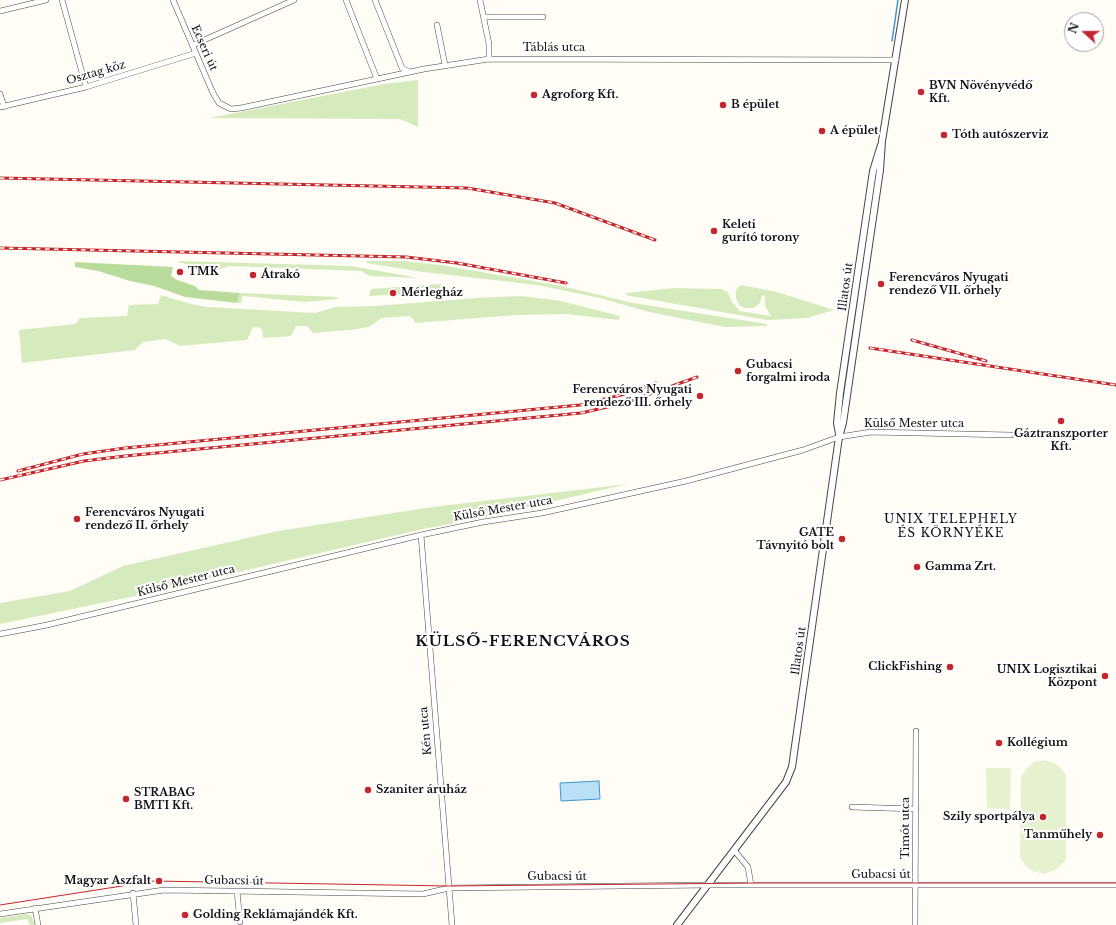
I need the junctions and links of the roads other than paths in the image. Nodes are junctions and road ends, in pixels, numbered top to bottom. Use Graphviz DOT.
graph roads {
  1 [pos="46,0"];
  2 [pos="62,0"];
  3 [pos="172,0"];
  4 [pos="294,0"];
  5 [pos="346,0"];
  6 [pos="374,0"];
  7 [pos="480,0"];
  8 [pos="905,0"];
  9 [pos="0,11"];
  10 [pos="484,17"];
  11 [pos="543,17"];
  12 [pos="437,25"];
  13 [pos="193,45"];
  14 [pos="196,53"];
  15 [pos="488,59"];
  16 [pos="896,60"];
  17 [pos="445,65"];
  18 [pos="409,72"];
  19 [pos="377,78"];
  20 [pos="86,87"];
  21 [pos="0,94"];
  22 [pos="219,102"];
  23 [pos="2,107"];
  24 [pos="1011,435"];
  25 [pos="839,437"];
  26 [pos="421,535"];
  27 [pos="0,634"];
  28 [pos="916,731"];
  29 [pos="852,807"];
  30 [pos="916,808"];
  31 [pos="734,850"];
  32 [pos="708,885"];
  33 [pos="751,885"];
  34 [pos="916,885"];
  35 [pos="1116,885"];
  36 [pos="449,888"];
  37 [pos="237,891"];
  38 [pos="133,893"];
  39 [pos="35,908"];
  40 [pos="0,914"];
  41 [pos="240,922"];
  42 [pos="38,925"];
  43 [pos="136,925"];
  44 [pos="452,925"];
  45 [pos="677,925"];
  46 [pos="915,925"];
  1 -- 9 [label="street"];
  2 -- 20 [label="street"];
  3 -- 13 [label="street, Ecseri út"];
  4 -- 13 [label="street"];
  5 -- 19 [label="street"];
  6 -- 18 [label="street"];
  7 -- 10 [label="street"];
  8 -- 16 [label="street, Illatos út"];
  10 -- 11 [label="street"];
  10 -- 15 [label="street"];
  12 -- 17 [label="street"];
  13 -- 14 [label="street, Ecseri út"];
  14 -- 20 [label="street, Osztag köz"];
  14 -- 22 [label="street, Ecseri út"];
  15 -- 16 [label="street, Táblás utca"];
  15 -- 17 [label="street, Táblás utca"];
  16 -- 25 [label="street, Illatos út"];
  17 -- 18 [label="street, Táblás utca"];
  18 -- 19 [label="street, Táblás utca"];
  19 -- 22 [label="street, Táblás utca"];
  20 -- 23 [label="street, Osztag köz"];
  21 -- 23 [label="street"];
  24 -- 25 [label="street, Külső Mester utca"];
  25 -- 26 [label="street, Külső Mester utca"];
  25 -- 31 [label="street, Illatos út"];
  26 -- 27 [label="street, Külső Mester utca"];
  26 -- 36 [label="street, Kén utca"];
  28 -- 30 [label="street, Timót utca"];
  29 -- 30 [label="street"];
  30 -- 34 [label="street, Timót utca"];
  31 -- 32 [label="street, Illatos út"];
  31 -- 33 [label="street"];
  32 -- 33 [label="street, Gubacsi út"];
  32 -- 36 [label="street, Gubacsi út"];
  32 -- 45 [label="street, Illatos út"];
  33 -- 34 [label="street, Gubacsi út"];
  34 -- 35 [label="street, Gubacsi út"];
  34 -- 46 [label="street, Timót utca"];
  36 -- 37 [label="street, Gubacsi út"];
  36 -- 44 [label="street, Kén utca"];
  37 -- 38 [label="street, Gubacsi út"];
  37 -- 41 [label="street"];
  38 -- 39 [label="street, Gubacsi út"];
  38 -- 43 [label="street"];
  39 -- 40 [label="street, Gubacsi út"];
  39 -- 42 [label="street"];
}
